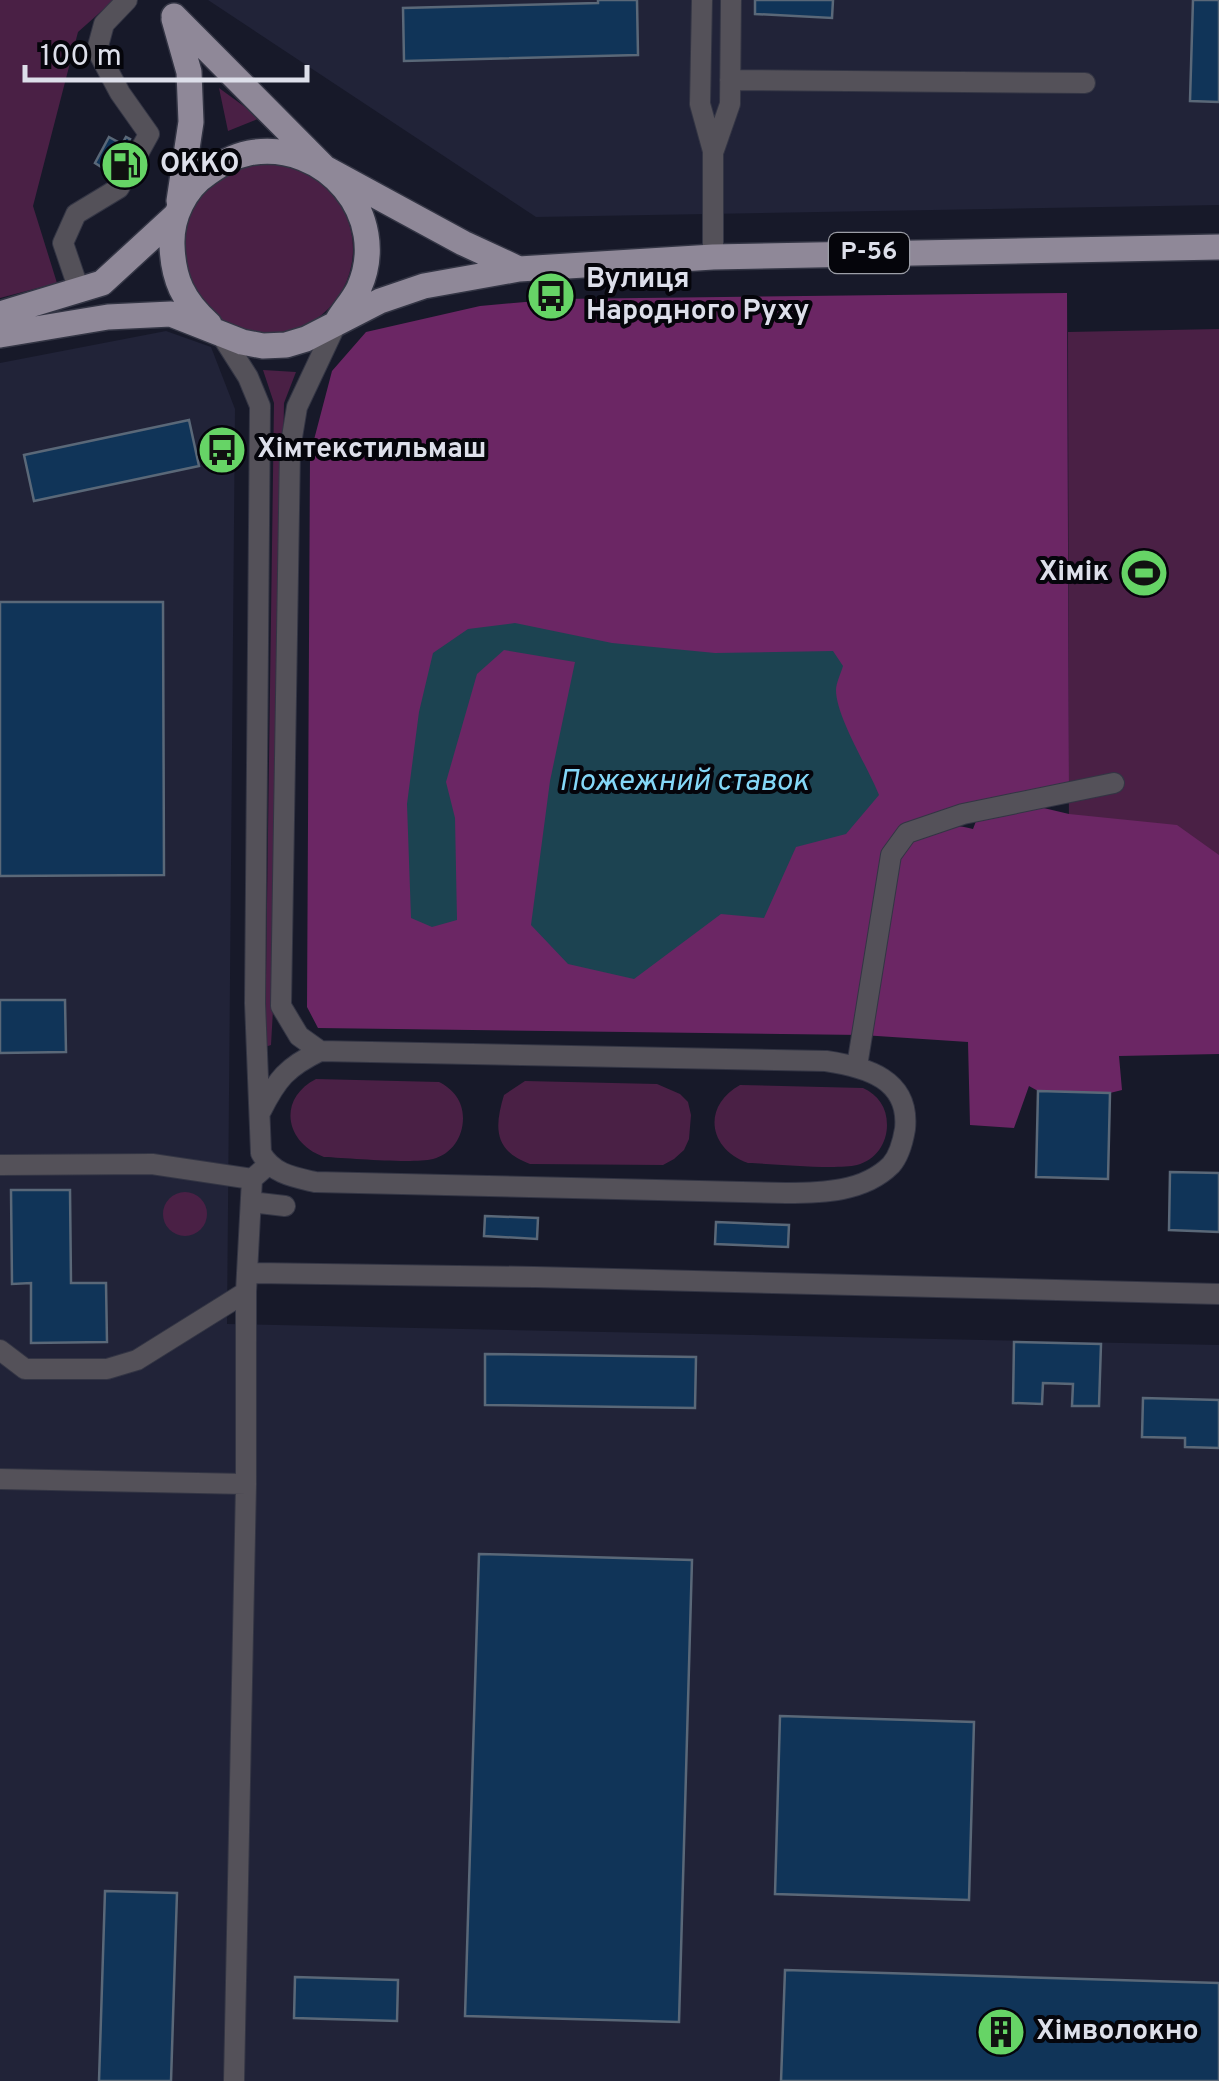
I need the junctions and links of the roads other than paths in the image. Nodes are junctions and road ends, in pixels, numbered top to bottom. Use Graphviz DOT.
graph roads {
  1 [pos="127,0"];
  2 [pos="702,0"];
  3 [pos="732,0"];
  4 [pos="170,8"];
  5 [pos="730,80"];
  6 [pos="1085,83"];
  7 [pos="714,151"];
  8 [pos="325,168"];
  9 [pos="176,216"];
  10 [pos="1219,247"];
  11 [pos="713,257"];
  12 [pos="519,269"];
  13 [pos="79,290"];
  14 [pos="0,314"];
  15 [pos="338,320"];
  16 [pos="220,333"];
  17 [pos="0,334"];
  18 [pos="1114,782"];
  19 [pos="320,1050"];
  20 [pos="857,1066"];
  21 [pos="260,1112"];
  22 [pos="0,1165"];
  23 [pos="260,1172"];
  24 [pos="252,1202"];
  25 [pos="285,1206"];
  26 [pos="246,1282"];
  27 [pos="1219,1294"];
  28 [pos="0,1350"];
  29 [pos="0,1479"];
  30 [pos="246,1484"];
  31 [pos="234,2081"];
  1 -- 13 [label="street"];
  2 -- 7 [label="street"];
  3 -- 5 [label="street"];
  4 -- 8 [label="main road"];
  4 -- 9 [label="main road"];
  5 -- 6 [label="street"];
  5 -- 7 [label="street"];
  7 -- 11 [label="street"];
  8 -- 9 [label="main road"];
  8 -- 12 [label="main road"];
  8 -- 15 [label="main road"];
  9 -- 13 [label="main road"];
  9 -- 16 [label="main road"];
  10 -- 11 [label="main road, Р-56"];
  11 -- 12 [label="main road, Р-56"];
  12 -- 15 [label="main road, Р-56"];
  13 -- 14 [label="main road"];
  15 -- 16 [label="main road, Р-56"];
  15 -- 19 [label="street"];
  16 -- 17 [label="main road, Р-56"];
  16 -- 21 [label="street"];
  18 -- 20 [label="street"];
  19 -- 20 [label="street"];
  19 -- 21 [label="street"];
  20 -- 23 [label="street"];
  21 -- 23 [label="street"];
  22 -- 23 [label="street"];
  23 -- 24 [label="street"];
  24 -- 25 [label="street"];
  24 -- 26 [label="street"];
  26 -- 27 [label="street"];
  26 -- 28 [label="street"];
  26 -- 30 [label="street"];
  29 -- 30 [label="street"];
  30 -- 31 [label="street"];
}
